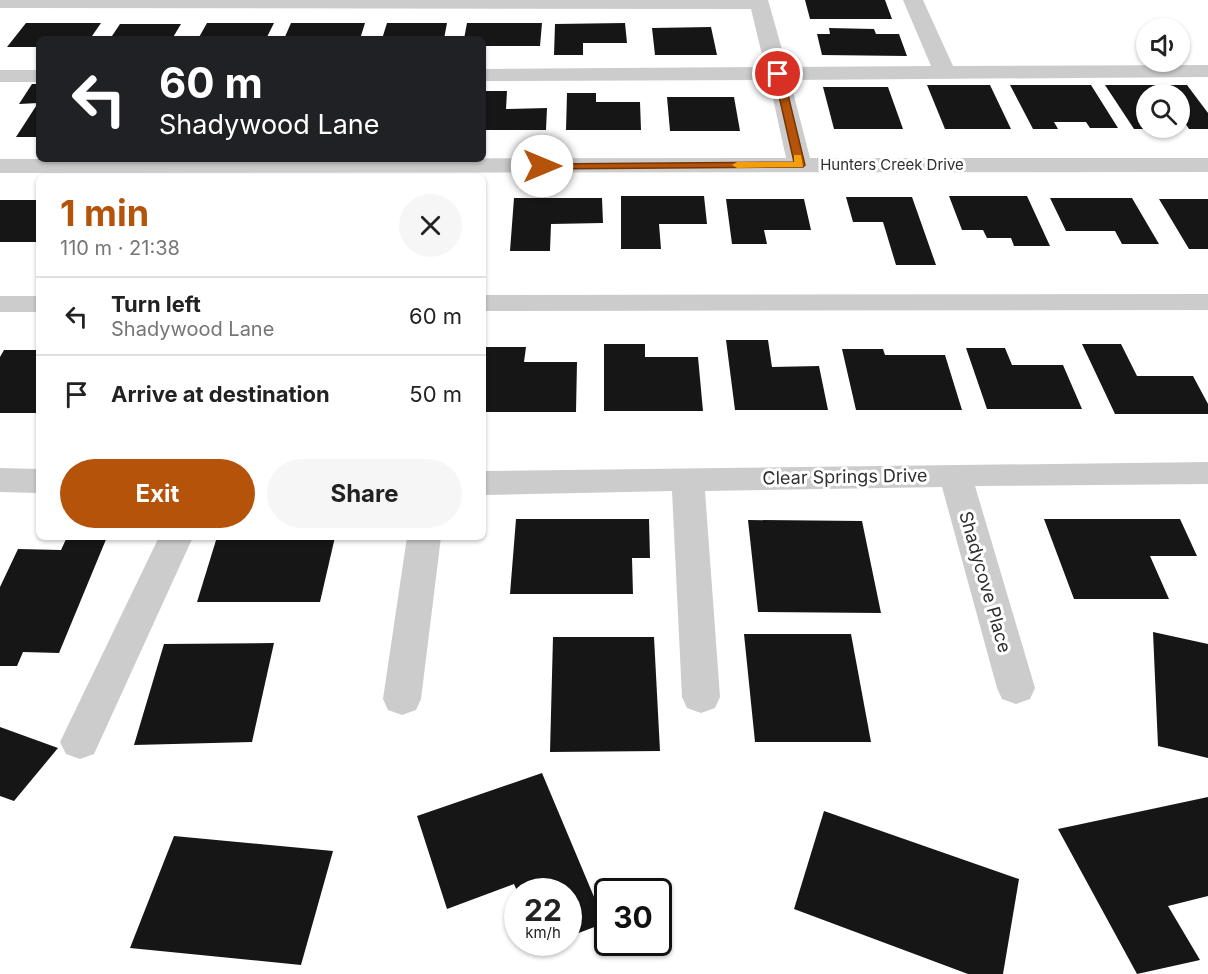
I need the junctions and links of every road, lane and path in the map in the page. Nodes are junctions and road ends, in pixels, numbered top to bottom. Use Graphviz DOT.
graph roads {
  1 [pos="913,0"];
  2 [pos="0,2"];
  3 [pos="758,2"];
  4 [pos="1208,71"];
  5 [pos="945,73"];
  6 [pos="778,74"];
  7 [pos="486,75"];
  8 [pos="0,76"];
  9 [pos="36,76"];
  10 [pos="800,165"];
  11 [pos="1208,165"];
  12 [pos="0,166"];
  13 [pos="1208,302"];
  14 [pos="486,303"];
  15 [pos="0,304"];
  16 [pos="36,304"];
  17 [pos="1208,473"];
  18 [pos="955,475"];
  19 [pos="0,480"];
  20 [pos="688,480"];
  21 [pos="36,481"];
  22 [pos="486,483"];
  23 [pos="175,540"];
  24 [pos="424,540"];
  25 [pos="1016,688"];
  26 [pos="701,697"];
  27 [pos="402,699"];
  28 [pos="80,742"];
  1 -- 5 [label="street"];
  2 -- 3 [label="street"];
  3 -- 6 [label="street"];
  4 -- 5 [label="street"];
  5 -- 6 [label="street"];
  6 -- 7 [label="street"];
  6 -- 10 [label="street"];
  8 -- 9 [label="street"];
  10 -- 11 [label="street, Hunters Creek Drive"];
  10 -- 12 [label="street, Hunters Creek Drive"];
  13 -- 14 [label="street"];
  15 -- 16 [label="street"];
  17 -- 18 [label="street, Clear Springs Drive"];
  18 -- 20 [label="street, Clear Springs Drive"];
  18 -- 25 [label="street, Shadycove Place"];
  19 -- 21 [label="street"];
  20 -- 22 [label="street, Clear Springs Drive"];
  20 -- 26 [label="street"];
  23 -- 28 [label="street"];
  24 -- 27 [label="street"];
}
